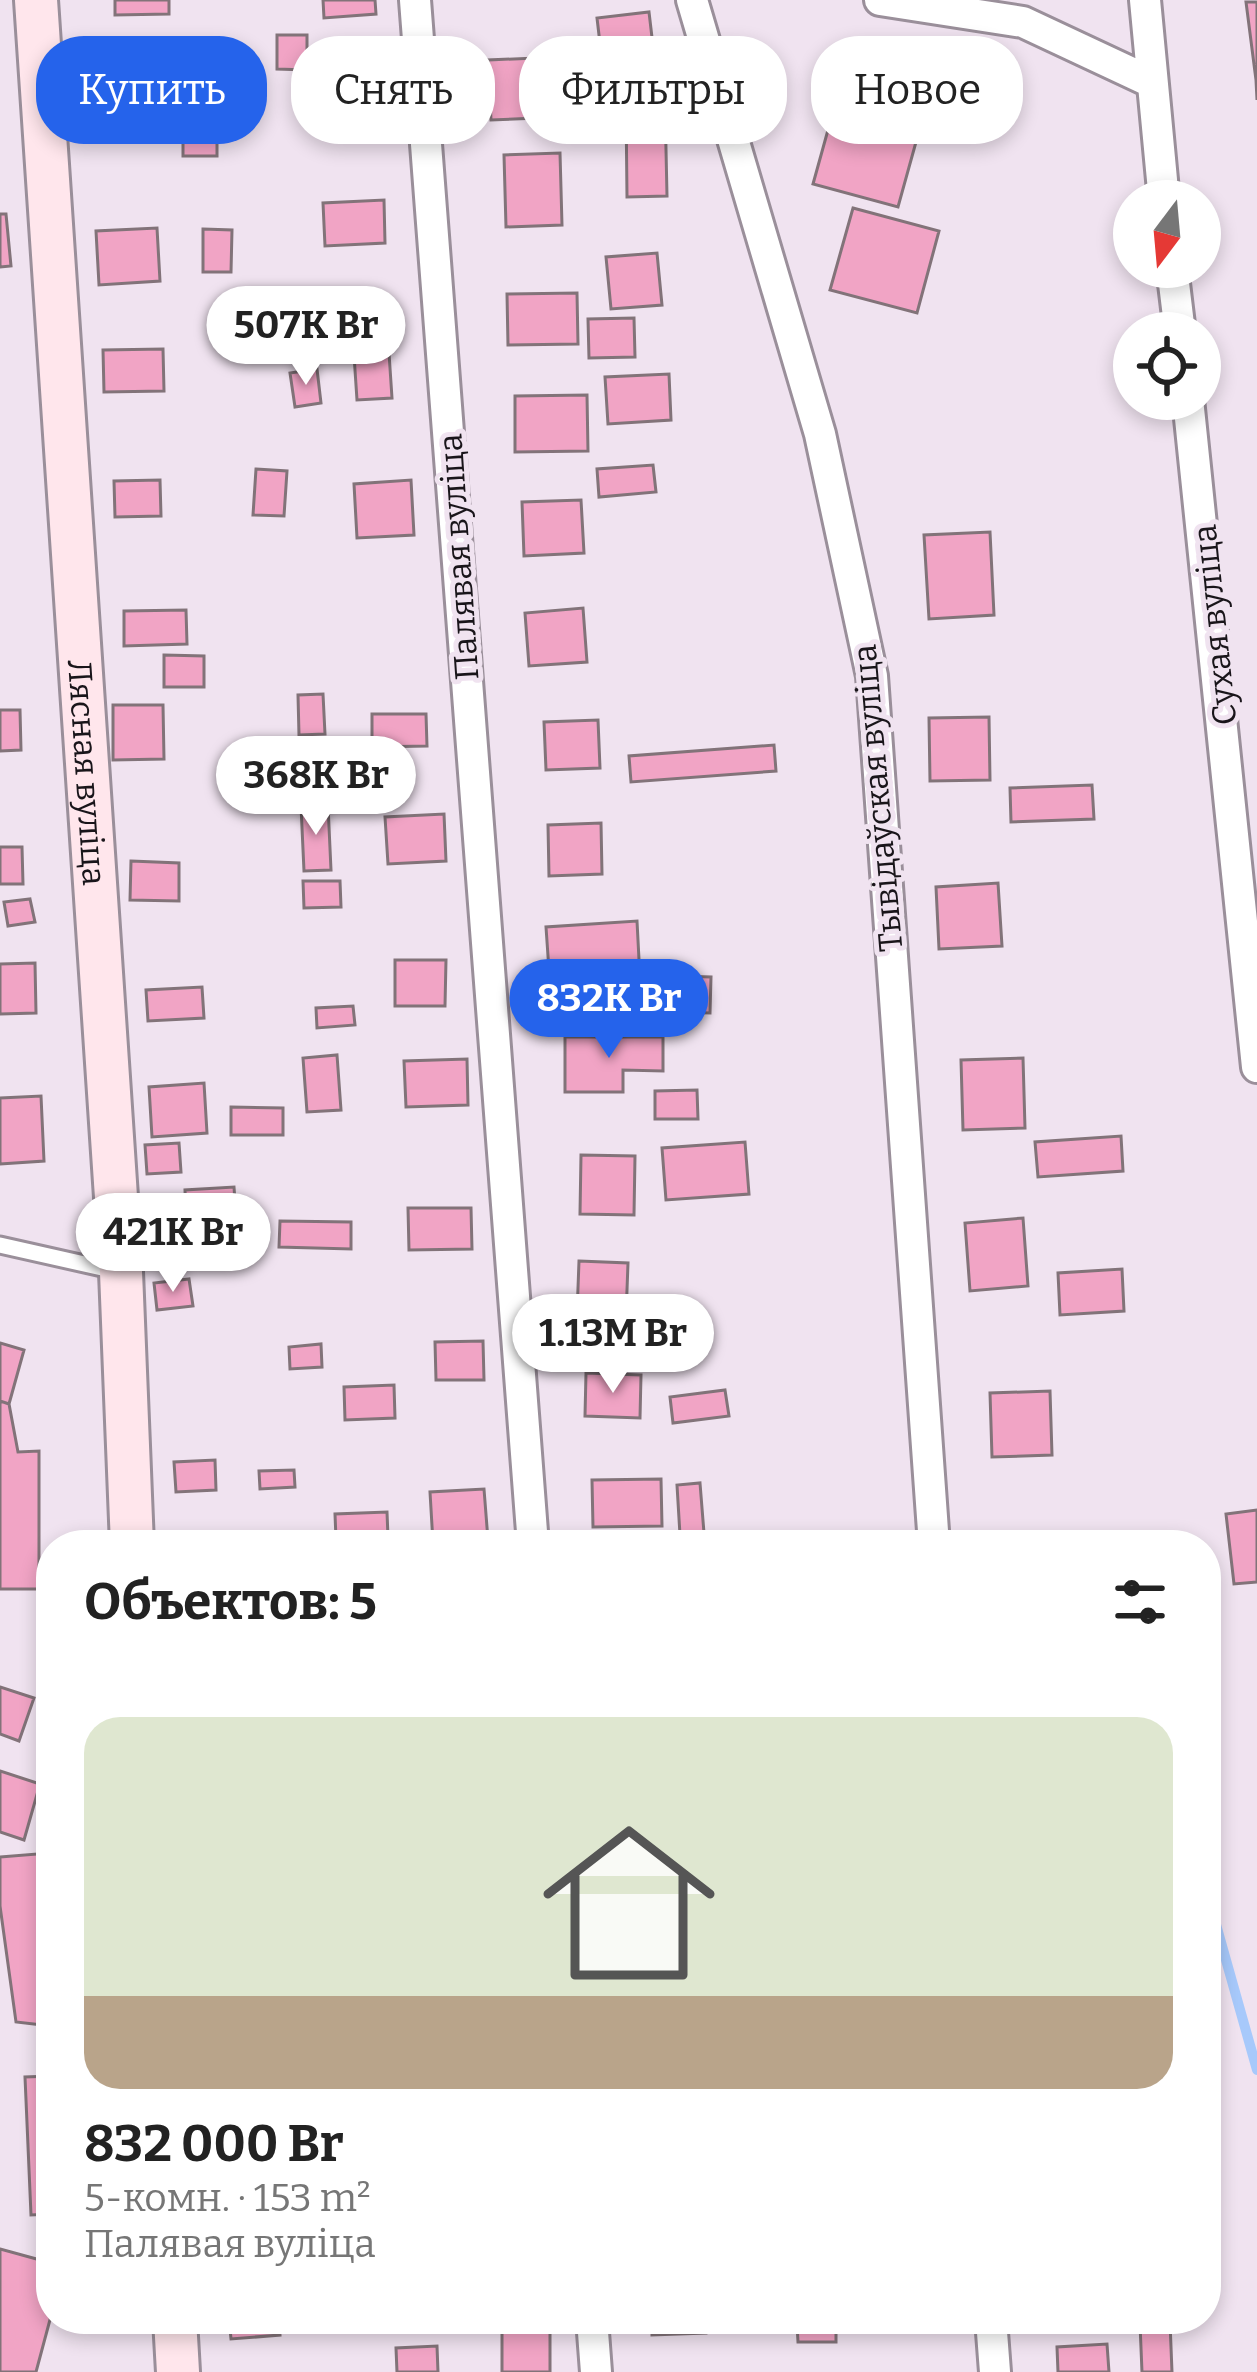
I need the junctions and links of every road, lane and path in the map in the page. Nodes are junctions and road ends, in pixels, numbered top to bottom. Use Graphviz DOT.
graph roads {
  1 [pos="36,0"];
  2 [pos="415,0"];
  3 [pos="692,0"];
  4 [pos="880,0"];
  5 [pos="1145,0"];
  6 [pos="1149,81"];
  7 [pos="1161,180"];
  8 [pos="1190,420"];
  9 [pos="1257,1067"];
  10 [pos="0,1245"];
  11 [pos="121,1273"];
  12 [pos="131,1530"];
  13 [pos="532,1530"];
  14 [pos="933,1530"];
  15 [pos="176,2334"];
  16 [pos="593,2334"];
  17 [pos="992,2334"];
  18 [pos="178,2372"];
  19 [pos="596,2372"];
  20 [pos="995,2372"];
  1 -- 11 [label="main road, Лясная вуліца"];
  2 -- 13 [label="street, Палявая вуліца"];
  3 -- 14 [label="street, Тывідаўская вуліца"];
  4 -- 6 [label="street"];
  5 -- 6 [label="street"];
  6 -- 7 [label="street"];
  8 -- 9 [label="street, Сухая вуліца"];
  10 -- 11 [label="lane"];
  11 -- 12 [label="main road, Лясная вуліца"];
  15 -- 18 [label="main road"];
  16 -- 19 [label="street"];
  17 -- 20 [label="street"];
}
